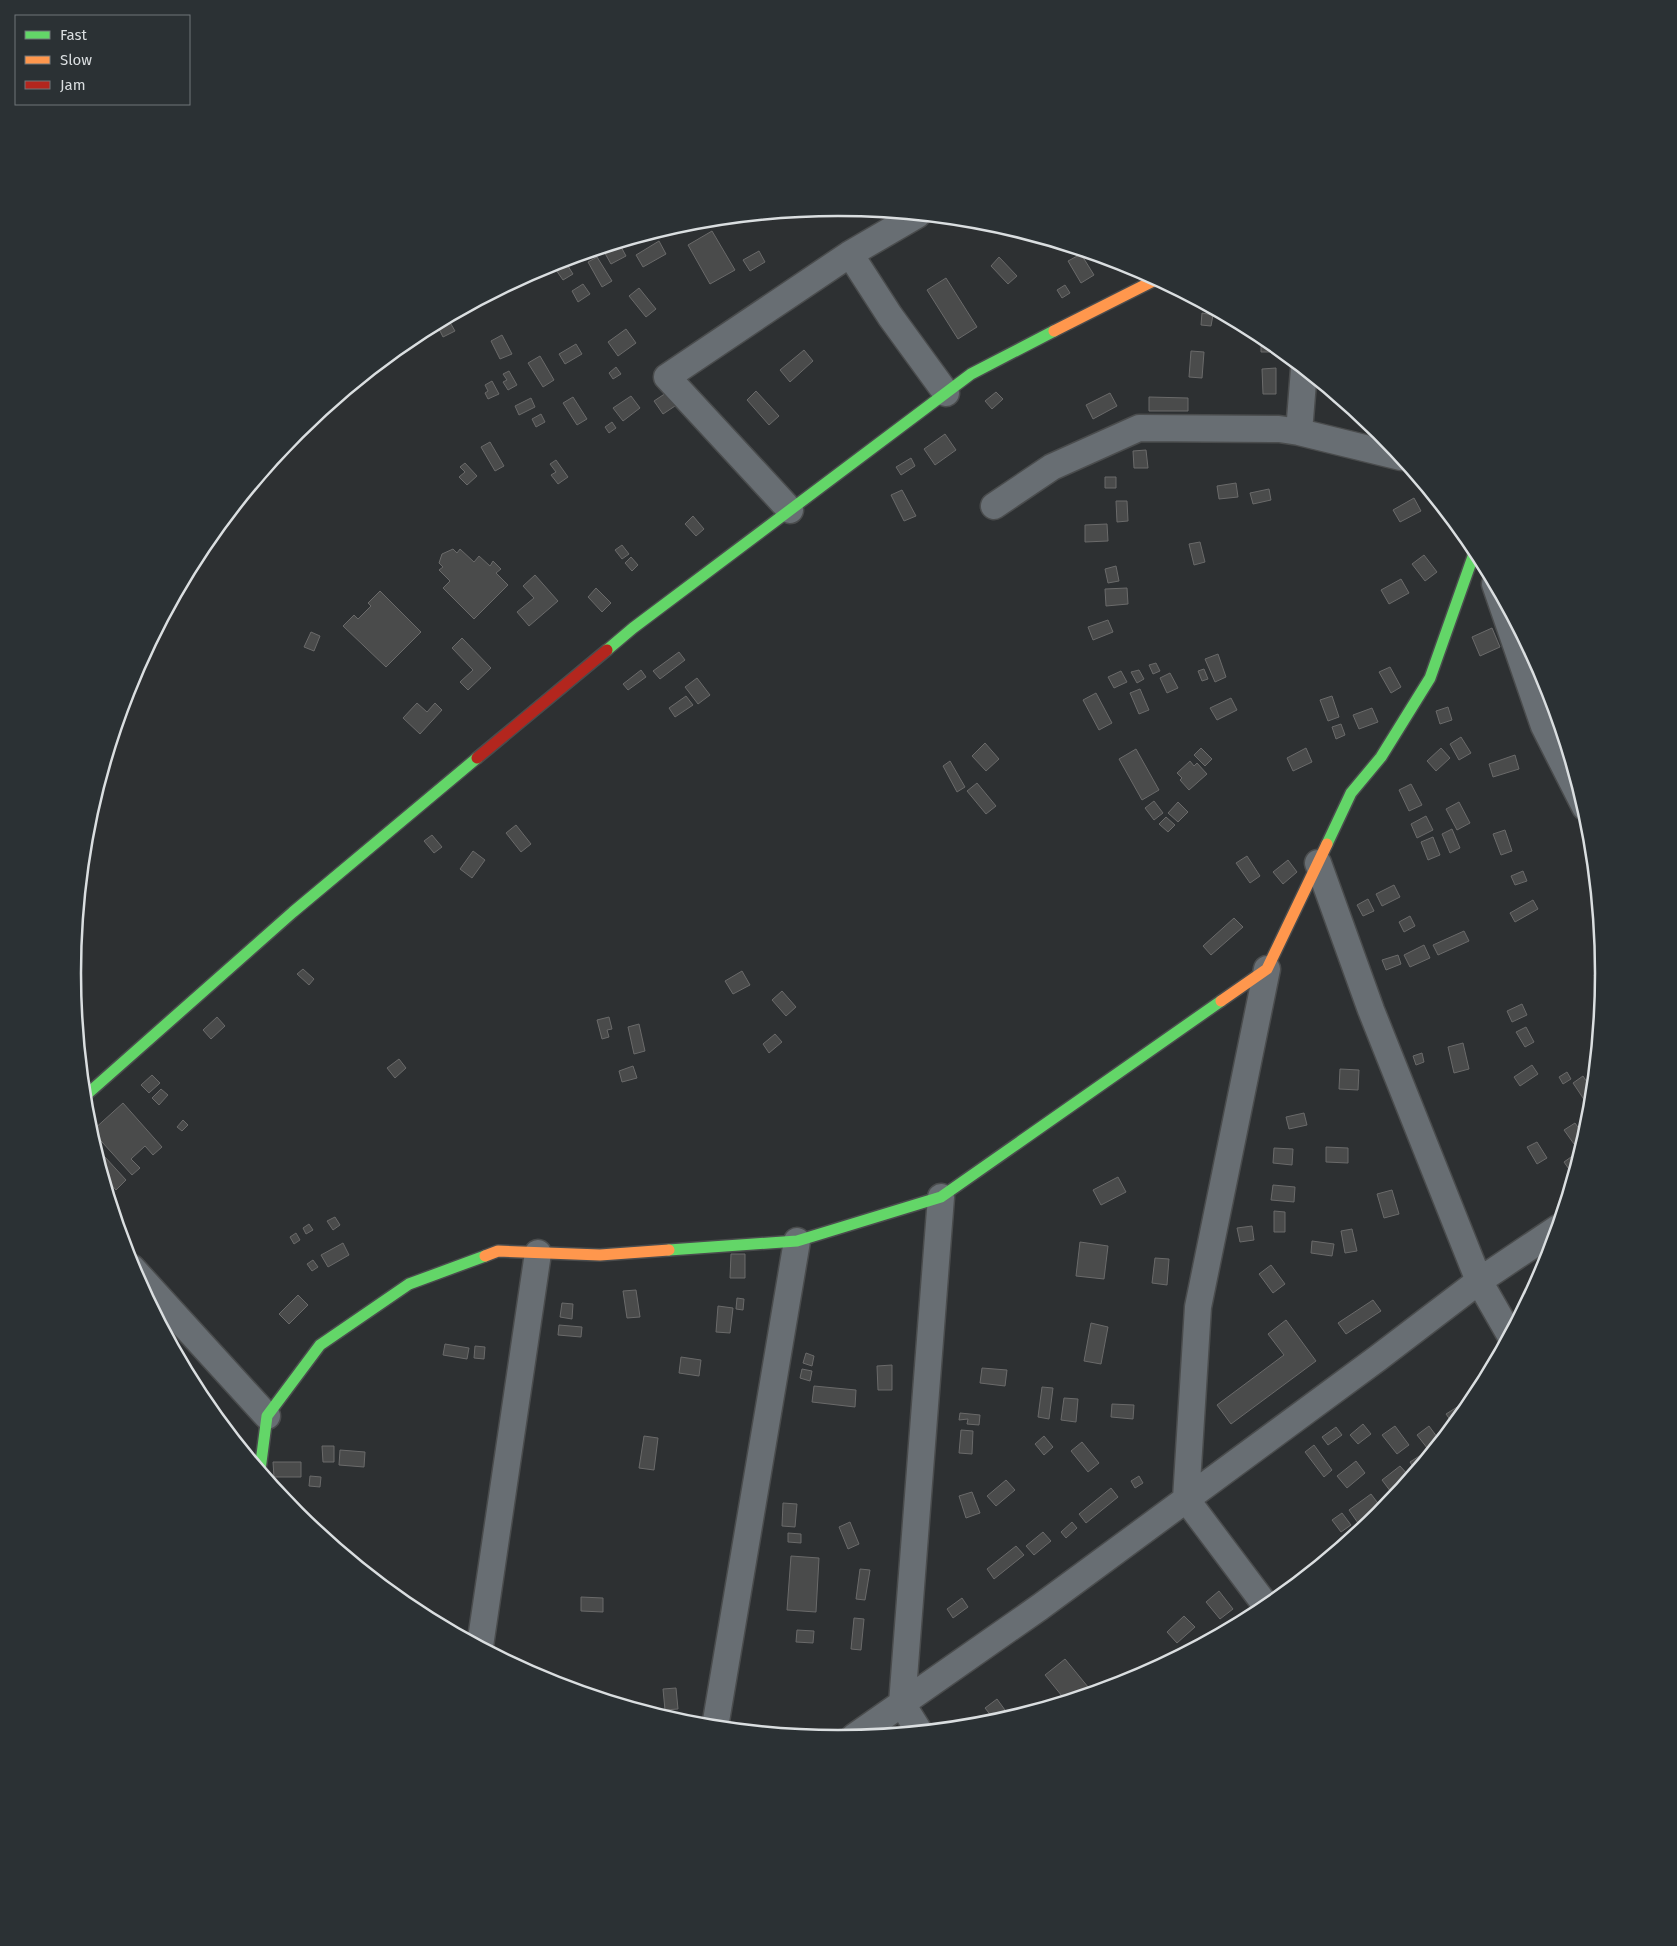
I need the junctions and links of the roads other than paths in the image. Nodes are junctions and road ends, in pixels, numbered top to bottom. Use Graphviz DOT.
graph roads {
  1 [pos="910,219"];
  2 [pos="850,254"];
  3 [pos="1149,283"];
  4 [pos="1303,376"];
  5 [pos="946,393"];
  6 [pos="1299,432"];
  7 [pos="1389,454"];
  8 [pos="994,506"];
  9 [pos="790,510"];
  10 [pos="1472,559"];
  11 [pos="1506,616"];
  12 [pos="1570,778"];
  13 [pos="1318,863"];
  14 [pos="1267,969"];
  15 [pos="91,1091"];
  16 [pos="942,1197"];
  17 [pos="1549,1234"];
  18 [pos="797,1241"];
  19 [pos="538,1253"];
  20 [pos="1478,1281"];
  21 [pos="156,1302"];
  22 [pos="173,1325"];
  23 [pos="1506,1329"];
  24 [pos="267,1416"];
  25 [pos="261,1462"];
  26 [pos="1186,1499"];
  27 [pos="1262,1601"];
  28 [pos="481,1640"];
  29 [pos="902,1704"];
  30 [pos="716,1720"];
  31 [pos="916,1726"];
  32 [pos="866,1729"];
  1 -- 2 [label="street"];
  2 -- 5 [label="street"];
  2 -- 9 [label="street"];
  3 -- 5 [label="street"];
  4 -- 6 [label="street"];
  5 -- 9 [label="street"];
  6 -- 7 [label="street"];
  6 -- 8 [label="street"];
  9 -- 15 [label="street"];
  10 -- 13 [label="street"];
  11 -- 12 [label="street"];
  13 -- 14 [label="street"];
  13 -- 20 [label="street"];
  14 -- 16 [label="street"];
  14 -- 26 [label="street"];
  16 -- 18 [label="street"];
  16 -- 29 [label="street"];
  17 -- 20 [label="street"];
  18 -- 19 [label="street"];
  18 -- 30 [label="street"];
  19 -- 24 [label="street"];
  19 -- 28 [label="street"];
  20 -- 23 [label="street"];
  20 -- 26 [label="street"];
  21 -- 22 [label="street"];
  22 -- 24 [label="street"];
  24 -- 25 [label="street"];
  26 -- 27 [label="street"];
  26 -- 29 [label="street"];
  29 -- 31 [label="street"];
  29 -- 32 [label="street"];
}
